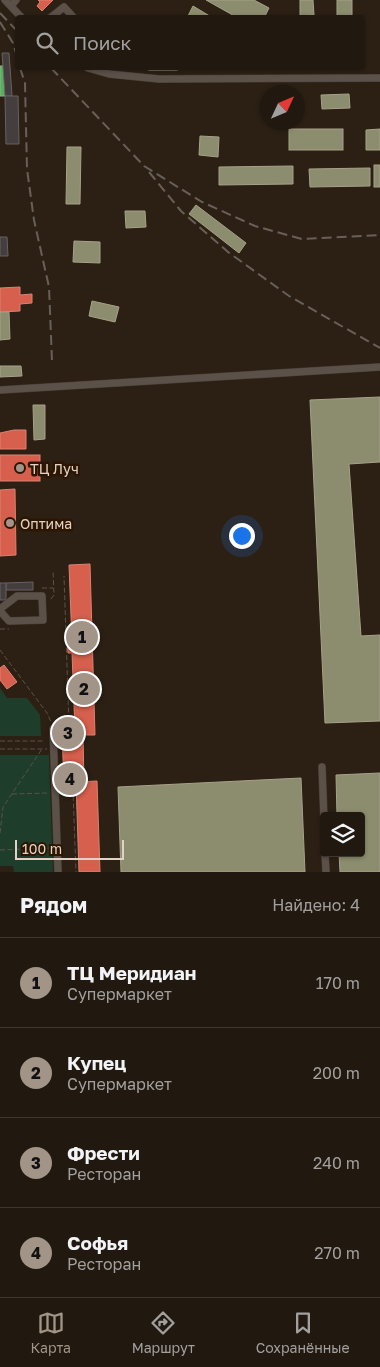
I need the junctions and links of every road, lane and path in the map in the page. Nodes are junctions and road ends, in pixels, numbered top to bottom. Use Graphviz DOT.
graph roads {
  1 [pos="5,0"];
  2 [pos="14,3"];
  3 [pos="20,15"];
  4 [pos="54,15"];
  5 [pos="71,15"];
  6 [pos="95,70"];
  7 [pos="380,78"];
  8 [pos="380,367"];
  9 [pos="0,390"];
  10 [pos="53,570"];
  11 [pos="64,576"];
  12 [pos="40,588"];
  13 [pos="54,588"];
  14 [pos="51,599"];
  15 [pos="0,610"];
  16 [pos="0,629"];
  17 [pos="5,629"];
  18 [pos="0,650"];
  19 [pos="53,729"];
  20 [pos="0,741"];
  21 [pos="54,745"];
  22 [pos="0,749"];
  23 [pos="42,749"];
  24 [pos="322,767"];
  25 [pos="55,793"];
  26 [pos="12,794"];
  27 [pos="324,812"];
  28 [pos="0,833"];
  29 [pos="57,848"];
  30 [pos="0,850"];
  31 [pos="325,857"];
  32 [pos="58,872"];
  33 [pos="76,872"];
  34 [pos="326,872"];
  1 -- 2 [label="street"];
  2 -- 3 [label="street"];
  4 -- 5 [label="street"];
  6 -- 7 [label="street"];
  8 -- 9 [label="street"];
  10 -- 13 [label="path"];
  11 -- 19 [label="path"];
  12 -- 13 [label="path"];
  13 -- 14 [label="path"];
  15 -- 15 [label="street"];
  16 -- 17 [label="path"];
  18 -- 19 [label="path"];
  19 -- 21 [label="street"];
  20 -- 21 [label="path"];
  21 -- 23 [label="path"];
  21 -- 25 [label="street"];
  22 -- 23 [label="path"];
  23 -- 26 [label="path"];
  24 -- 27 [label="street"];
  25 -- 26 [label="path"];
  25 -- 29 [label="street"];
  25 -- 33 [label="path"];
  26 -- 28 [label="path"];
  29 -- 30 [label="path"];
  29 -- 32 [label="street"];
  31 -- 34 [label="street"];
}
